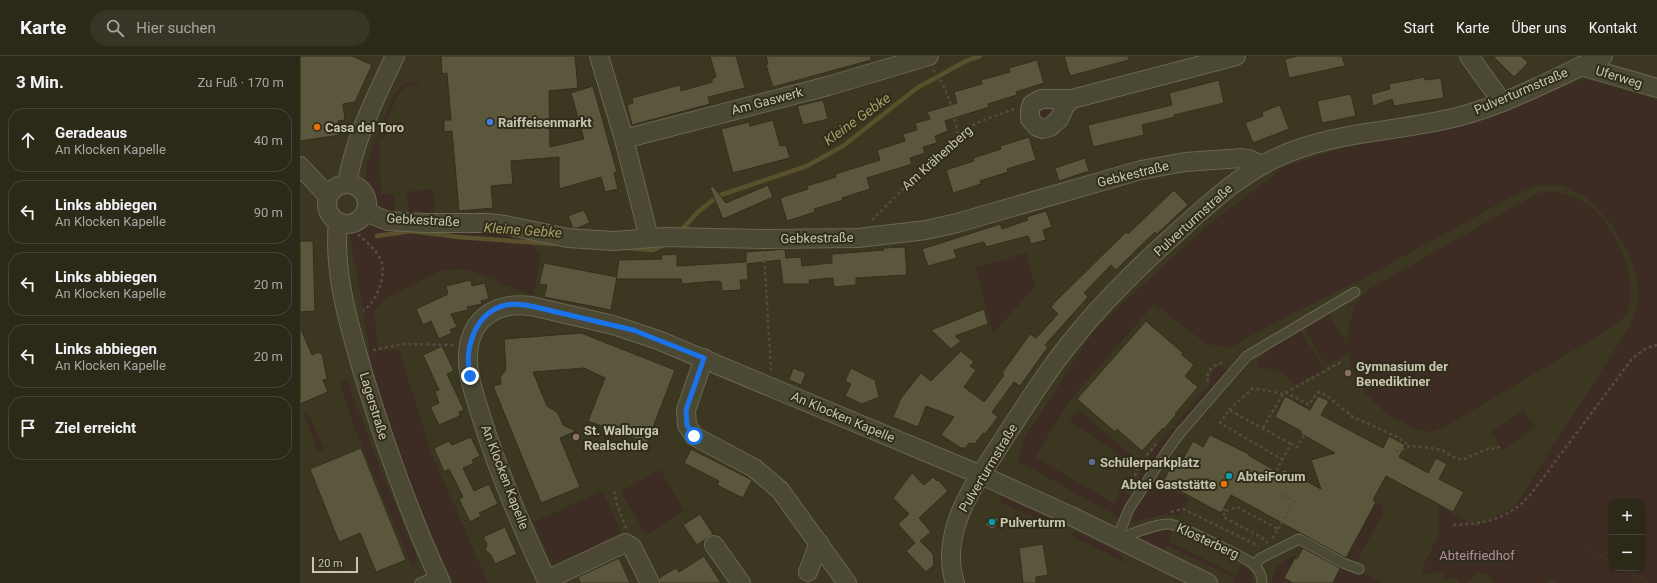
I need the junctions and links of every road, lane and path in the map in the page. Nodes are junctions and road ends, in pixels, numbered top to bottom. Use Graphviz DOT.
graph roads {
  1 [pos="395,56"];
  2 [pos="599,56"];
  3 [pos="929,56"];
  4 [pos="1236,56"];
  5 [pos="1469,56"];
  6 [pos="1603,56"];
  7 [pos="909,59"];
  8 [pos="1581,66"];
  9 [pos="936,74"];
  10 [pos="1657,88"];
  11 [pos="1072,99"];
  12 [pos="1502,102"];
  13 [pos="1032,104"];
  14 [pos="959,137"];
  15 [pos="624,139"];
  16 [pos="1262,165"];
  17 [pos="300,166"];
  18 [pos="346,184"];
  19 [pos="328,196"];
  20 [pos="365,212"];
  21 [pos="343,223"];
  22 [pos="649,238"];
  23 [pos="858,238"];
  24 [pos="764,247"];
  25 [pos="1355,292"];
  26 [pos="348,318"];
  27 [pos="469,345"];
  28 [pos="1657,345"];
  29 [pos="384,348"];
  30 [pos="704,358"];
  31 [pos="1343,361"];
  32 [pos="772,375"];
  33 [pos="1284,393"];
  34 [pos="1229,410"];
  35 [pos="1263,428"];
  36 [pos="1304,435"];
  37 [pos="1292,444"];
  38 [pos="1410,446"];
  39 [pos="1501,446"];
  40 [pos="1396,452"];
  41 [pos="1283,460"];
  42 [pos="1276,471"];
  43 [pos="981,474"];
  44 [pos="614,491"];
  45 [pos="1282,495"];
  46 [pos="1166,515"];
  47 [pos="1453,525"];
  48 [pos="1278,529"];
  49 [pos="1274,536"];
  50 [pos="1261,537"];
  51 [pos="1117,539"];
  52 [pos="819,543"];
  53 [pos="629,544"];
  54 [pos="714,545"];
  55 [pos="1265,548"];
  56 [pos="1254,565"];
  57 [pos="1359,569"];
  58 [pos="808,572"];
  59 [pos="439,579"];
  60 [pos="548,582"];
  61 [pos="420,583"];
  62 [pos="650,583"];
  63 [pos="741,583"];
  64 [pos="847,583"];
  65 [pos="955,583"];
  66 [pos="1208,583"];
  67 [pos="1262,583"];
  1 -- 18 [label="street"];
  2 -- 15 [label="street"];
  3 -- 7 [label="street, Am Gaswerk"];
  4 -- 11 [label="street"];
  5 -- 12 [label="street"];
  6 -- 8 [label="street, Pulverturmstraße"];
  7 -- 15 [label="street, Am Gaswerk"];
  8 -- 10 [label="street, Uferweg"];
  8 -- 12 [label="street, Pulverturmstraße"];
  9 -- 14 [label="path"];
  11 -- 13 [label="street"];
  11 -- 13 [label="street"];
  12 -- 16 [label="street, Pulverturmstraße"];
  13 -- 14 [label="path, Am Krähenberg"];
  14 -- 23 [label="path, Am Krähenberg"];
  15 -- 22 [label="street"];
  16 -- 23 [label="street, Gebkestraße"];
  16 -- 43 [label="street, Pulverturmstraße"];
  17 -- 19 [label="street"];
  18 -- 19 [label="street"];
  18 -- 20 [label="street"];
  19 -- 21 [label="street"];
  20 -- 21 [label="street"];
  20 -- 22 [label="street, Gebkestraße"];
  21 -- 26 [label="street, Lagerstraße"];
  21 -- 26 [label="path"];
  22 -- 23 [label="street, Gebkestraße"];
  24 -- 32 [label="path"];
  25 -- 51 [label="lane"];
  26 -- 59 [label="street, Lagerstraße"];
  27 -- 29 [label="path"];
  27 -- 30 [label="street, An Klocken Kapelle"];
  27 -- 60 [label="street, An Klocken Kapelle"];
  28 -- 47 [label="path"];
  30 -- 43 [label="street, An Klocken Kapelle"];
  30 -- 52 [label="street"];
  31 -- 33 [label="path"];
  33 -- 34 [label="path"];
  33 -- 35 [label="path"];
  33 -- 38 [label="path"];
  34 -- 35 [label="path"];
  34 -- 41 [label="path"];
  35 -- 37 [label="path"];
  36 -- 37 [label="path"];
  37 -- 41 [label="path"];
  38 -- 39 [label="path"];
  38 -- 40 [label="path"];
  41 -- 42 [label="path"];
  43 -- 51 [label="street"];
  43 -- 65 [label="street, Pulverturmstraße"];
  44 -- 53 [label="path"];
  45 -- 48 [label="path"];
  46 -- 55 [label="path"];
  48 -- 49 [label="path"];
  48 -- 50 [label="path"];
  51 -- 56 [label="lane, Klosterberg"];
  51 -- 66 [label="street"];
  52 -- 58 [label="street"];
  52 -- 64 [label="street"];
  53 -- 60 [label="street"];
  53 -- 62 [label="street"];
  54 -- 63 [label="street"];
  56 -- 57 [label="lane"];
  56 -- 67 [label="lane, Klosterberg"];
  59 -- 61 [label="lane"];
}
